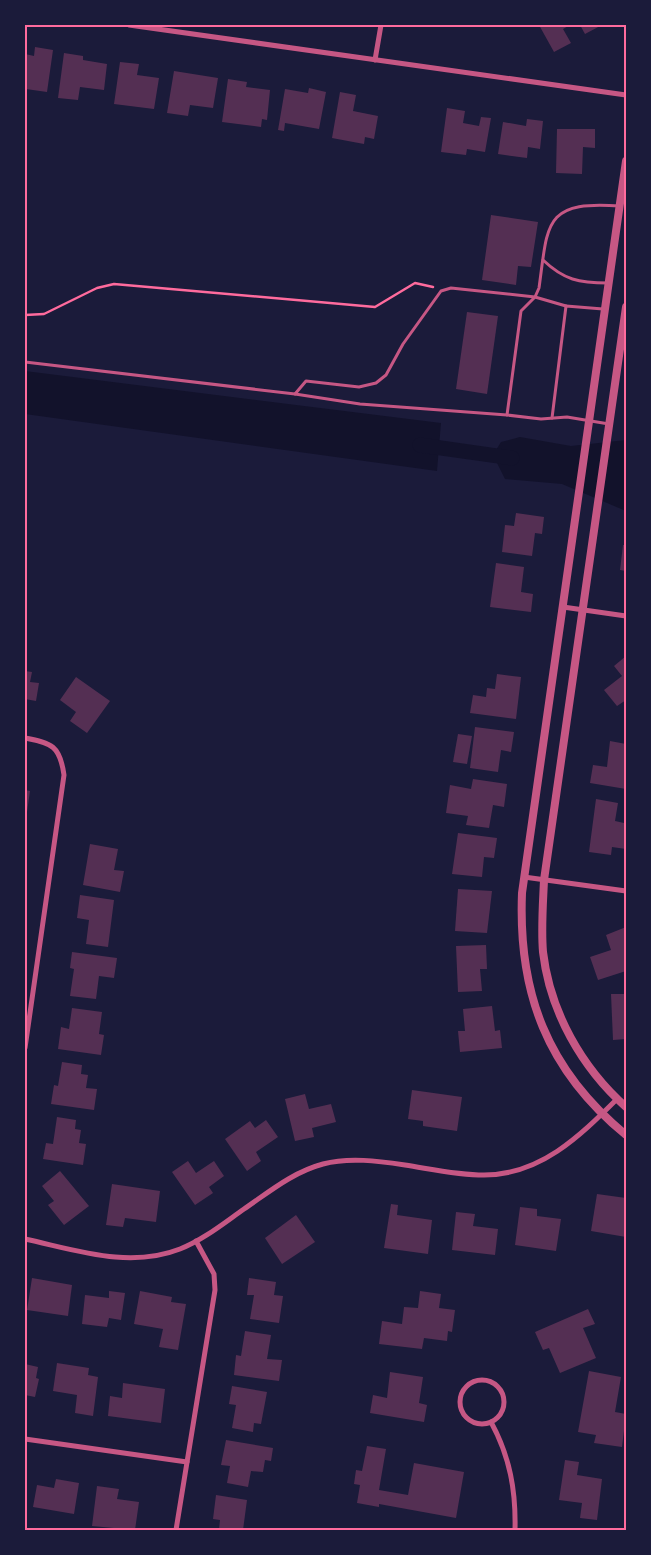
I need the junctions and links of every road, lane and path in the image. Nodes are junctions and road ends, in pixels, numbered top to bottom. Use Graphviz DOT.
graph roads {
  1 [pos="129,25"];
  2 [pos="381,25"];
  3 [pos="150,26"];
  4 [pos="375,60"];
  5 [pos="626,95"];
  6 [pos="626,161"];
  7 [pos="620,206"];
  8 [pos="543,260"];
  9 [pos="609,283"];
  10 [pos="446,290"];
  11 [pos="535,297"];
  12 [pos="566,306"];
  13 [pos="626,308"];
  14 [pos="605,310"];
  15 [pos="25,315"];
  16 [pos="25,362"];
  17 [pos="295,394"];
  18 [pos="507,415"];
  19 [pos="552,418"];
  20 [pos="589,421"];
  21 [pos="610,424"];
  22 [pos="562,607"];
  23 [pos="583,610"];
  24 [pos="626,616"];
  25 [pos="25,738"];
  26 [pos="524,877"];
  27 [pos="544,880"];
  28 [pos="626,891"];
  29 [pos="25,1048"];
  30 [pos="617,1099"];
  31 [pos="626,1107"];
  32 [pos="602,1114"];
  33 [pos="626,1135"];
  34 [pos="25,1239"];
  35 [pos="196,1242"];
  36 [pos="491,1422"];
  37 [pos="25,1439"];
  38 [pos="187,1462"];
  39 [pos="176,1530"];
  40 [pos="515,1530"];
  1 -- 3 [label="street"];
  2 -- 4 [label="street"];
  3 -- 4 [label="street"];
  4 -- 5 [label="street"];
  6 -- 7 [label="street"];
  7 -- 8 [label="lane"];
  7 -- 9 [label="street"];
  8 -- 9 [label="lane"];
  8 -- 11 [label="lane"];
  9 -- 14 [label="street"];
  10 -- 11 [label="lane"];
  10 -- 15 [label="path"];
  10 -- 17 [label="lane"];
  11 -- 12 [label="lane"];
  11 -- 18 [label="lane"];
  12 -- 14 [label="lane"];
  12 -- 19 [label="lane"];
  13 -- 21 [label="street"];
  14 -- 20 [label="street"];
  16 -- 17 [label="lane"];
  17 -- 18 [label="lane"];
  18 -- 19 [label="lane"];
  19 -- 20 [label="lane"];
  20 -- 21 [label="lane"];
  20 -- 22 [label="street"];
  21 -- 23 [label="street"];
  22 -- 23 [label="street"];
  22 -- 26 [label="street"];
  23 -- 24 [label="street"];
  23 -- 27 [label="street"];
  25 -- 29 [label="street"];
  26 -- 27 [label="street"];
  26 -- 32 [label="street"];
  27 -- 28 [label="street"];
  27 -- 30 [label="street"];
  30 -- 31 [label="street"];
  30 -- 32 [label="street"];
  32 -- 33 [label="street"];
  32 -- 35 [label="street"];
  34 -- 35 [label="street"];
  35 -- 38 [label="street"];
  36 -- 36 [label="street"];
  36 -- 40 [label="street"];
  37 -- 38 [label="street"];
  38 -- 39 [label="street"];
}
